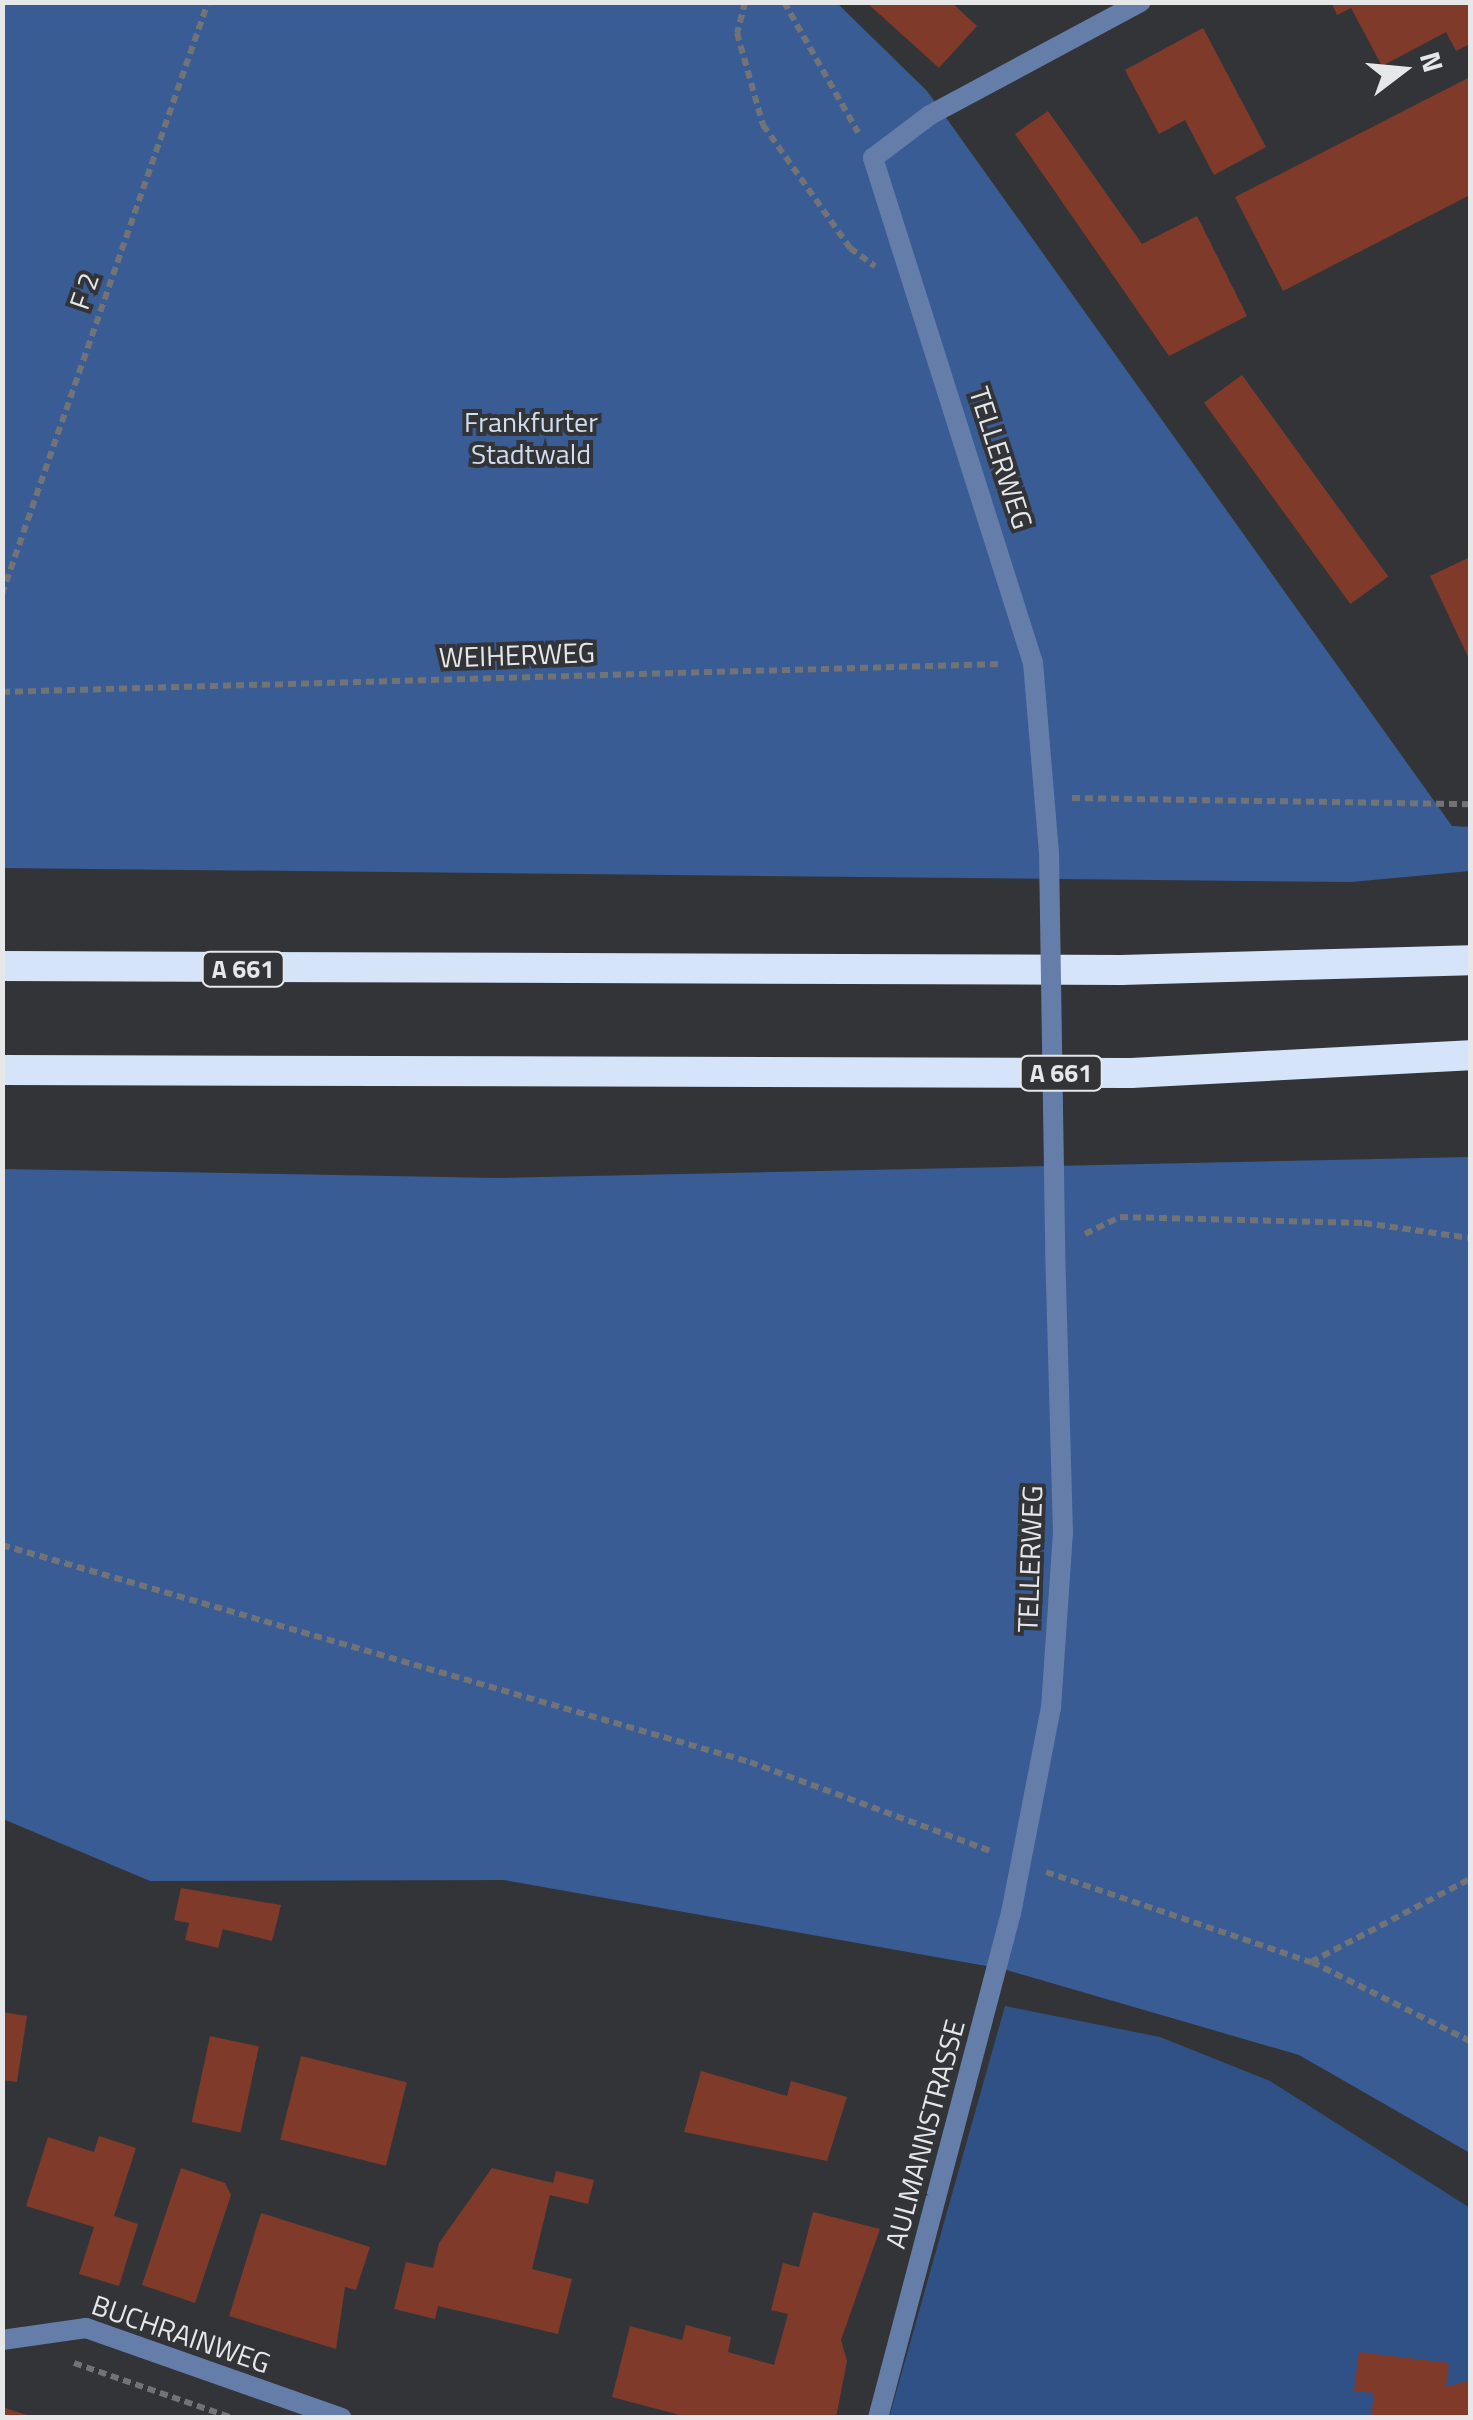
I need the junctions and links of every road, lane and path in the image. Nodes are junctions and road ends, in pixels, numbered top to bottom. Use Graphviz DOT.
graph roads {
  1 [pos="208,2"];
  2 [pos="745,2"];
  3 [pos="784,2"];
  4 [pos="1141,2"];
  5 [pos="873,158"];
  6 [pos="919,296"];
  7 [pos="2,594"];
  8 [pos="1033,664"];
  9 [pos="2,692"];
  10 [pos="1044,797"];
  11 [pos="1470,804"];
  12 [pos="1470,960"];
  13 [pos="2,966"];
  14 [pos="1470,1055"];
  15 [pos="2,1070"];
  16 [pos="1470,1238"];
  17 [pos="1054,1254"];
  18 [pos="2,1545"];
  19 [pos="1022,1864"];
  20 [pos="1470,1879"];
  21 [pos="1311,1962"];
  22 [pos="1470,2041"];
  23 [pos="2,2340"];
  24 [pos="66,2360"];
  25 [pos="233,2418"];
  26 [pos="342,2418"];
  27 [pos="878,2418"];
  1 -- 7 [label="path, F 2"];
  2 -- 6 [label="path"];
  3 -- 5 [label="path"];
  4 -- 5 [label="street"];
  5 -- 6 [label="street, TELLERWEG"];
  6 -- 8 [label="street, TELLERWEG"];
  8 -- 9 [label="path, WEIHERWEG"];
  8 -- 10 [label="street, TELLERWEG"];
  10 -- 11 [label="path"];
  10 -- 17 [label="street, TELLERWEG, bridge"];
  12 -- 13 [label="highway, A 661"];
  14 -- 15 [label="highway, A 661"];
  16 -- 17 [label="path"];
  17 -- 19 [label="street, TELLERWEG"];
  18 -- 19 [label="path"];
  19 -- 21 [label="path"];
  19 -- 27 [label="street, AULMANNSTRASSE"];
  20 -- 21 [label="path"];
  21 -- 22 [label="path"];
  23 -- 26 [label="street, BUCHRAINWEG"];
  24 -- 25 [label="path"];
}
